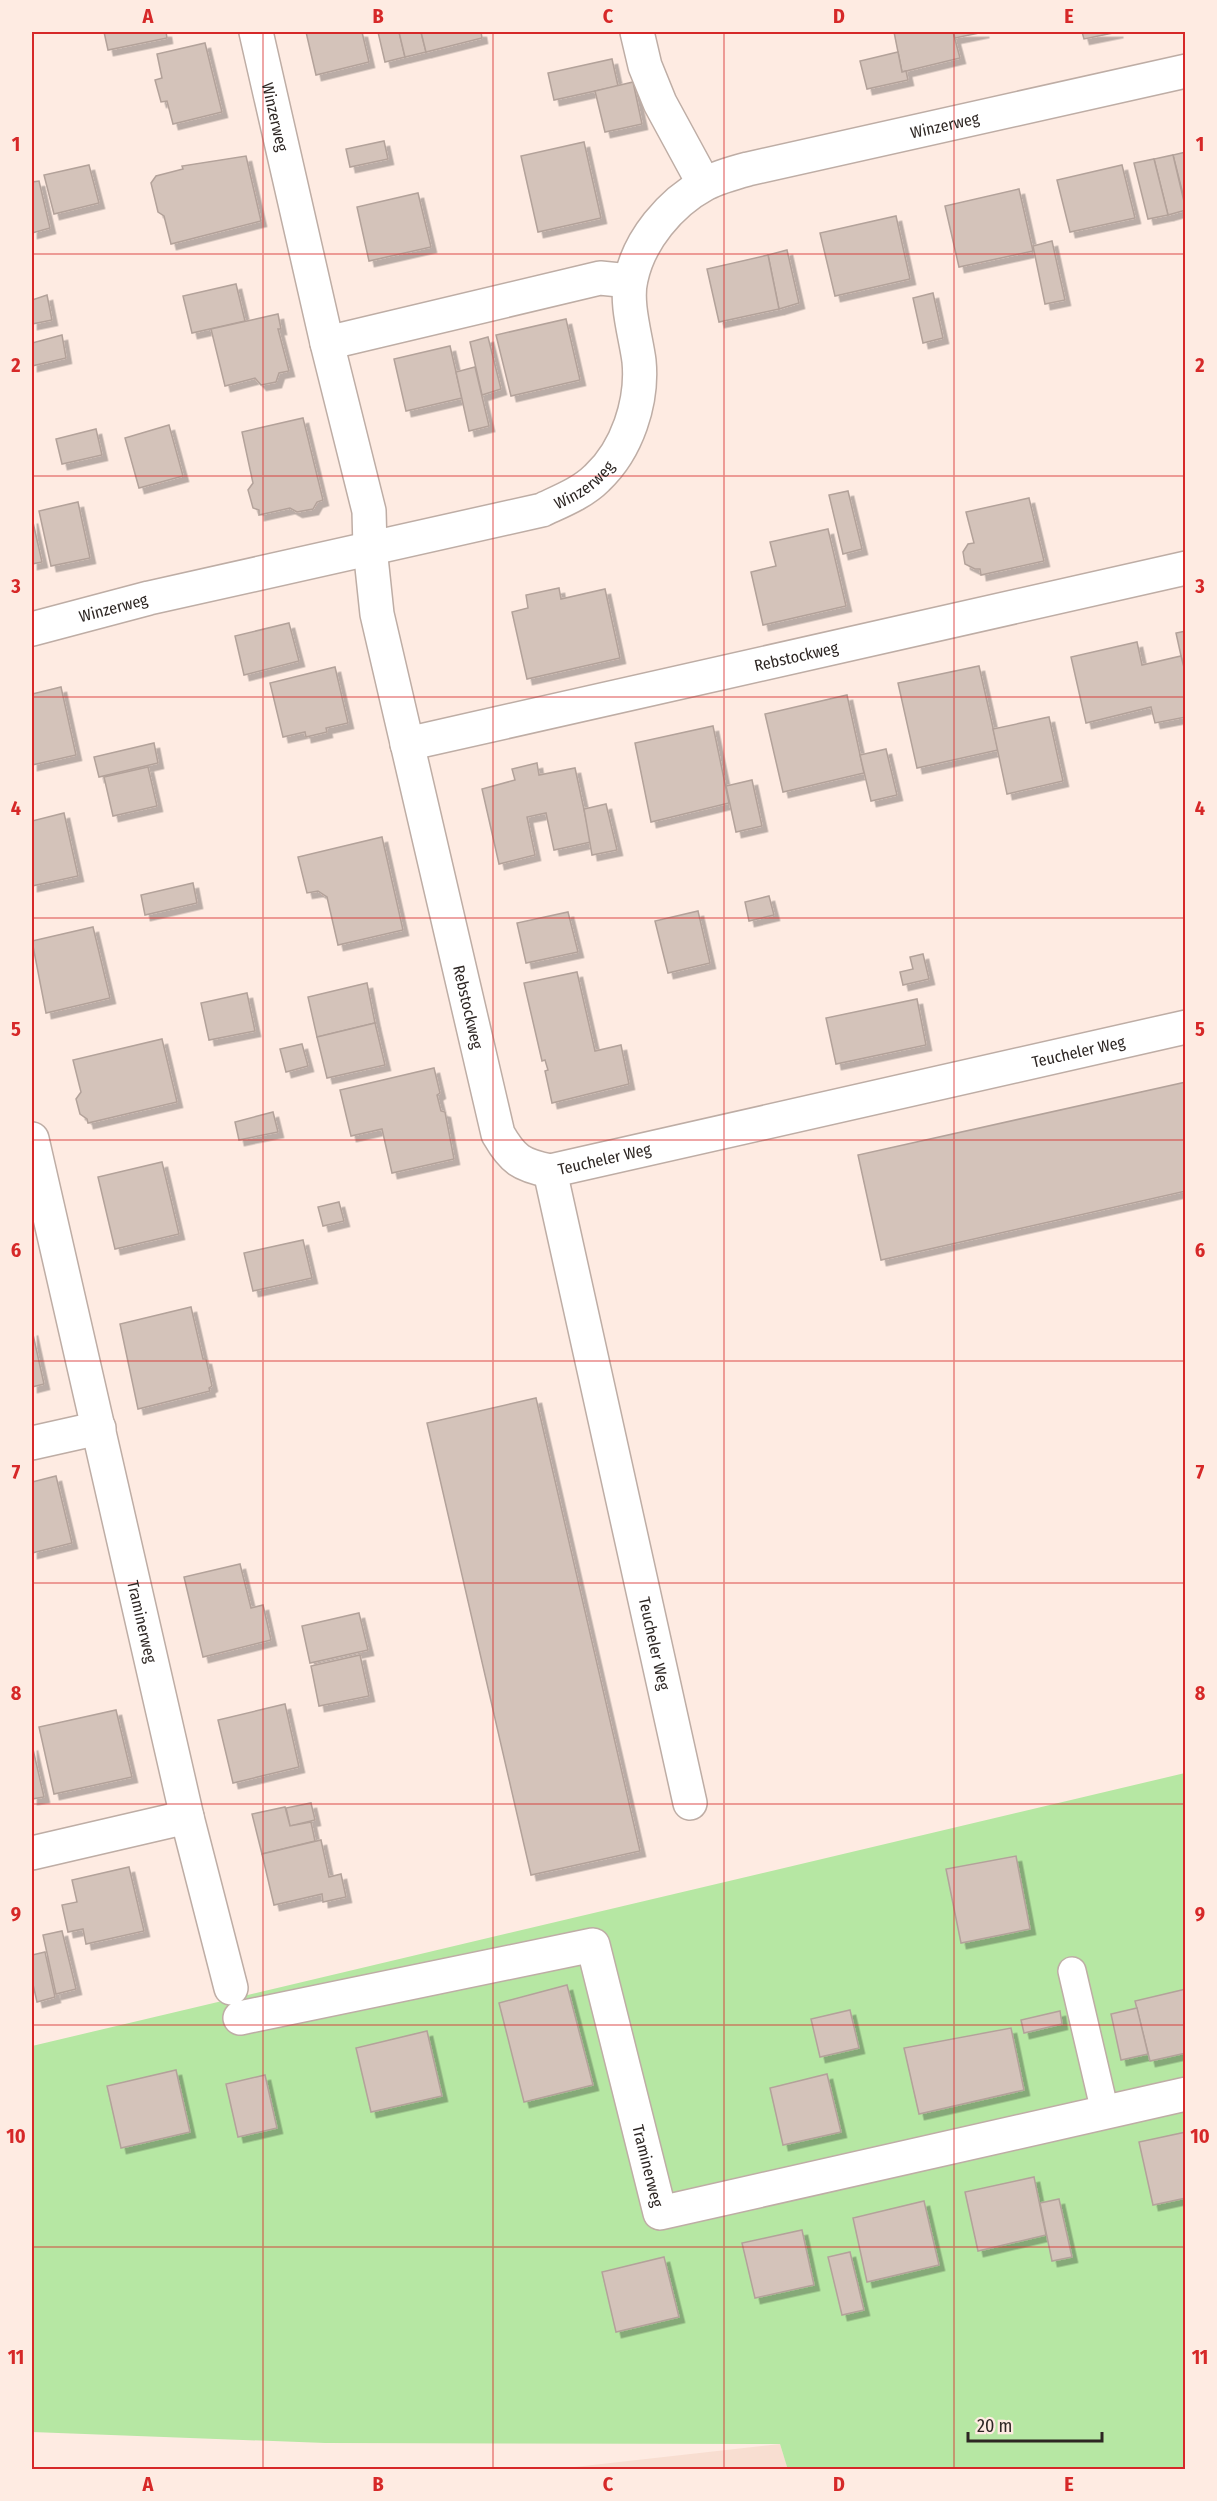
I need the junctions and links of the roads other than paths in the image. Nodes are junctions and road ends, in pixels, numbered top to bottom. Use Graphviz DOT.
graph roads {
  1 [pos="256,32"];
  2 [pos="637,32"];
  3 [pos="1185,71"];
  4 [pos="704,184"];
  5 [pos="630,280"];
  6 [pos="327,343"];
  7 [pos="370,548"];
  8 [pos="1185,568"];
  9 [pos="32,629"];
  10 [pos="406,744"];
  11 [pos="1185,1027"];
  12 [pos="32,1138"];
  13 [pos="550,1172"];
  14 [pos="99,1428"];
  15 [pos="32,1443"];
  16 [pos="690,1803"];
  17 [pos="187,1817"];
  18 [pos="32,1853"];
  19 [pos="1072,1971"];
  20 [pos="1185,2094"];
  21 [pos="1105,2112"];
  1 -- 6 [label="street, Winzerweg"];
  2 -- 4 [label="street"];
  3 -- 4 [label="street, Winzerweg"];
  4 -- 5 [label="street, Winzerweg"];
  5 -- 6 [label="street"];
  5 -- 7 [label="street, Winzerweg"];
  6 -- 7 [label="street, Winzerweg"];
  7 -- 9 [label="street, Winzerweg"];
  7 -- 10 [label="street, Rebstockweg"];
  8 -- 10 [label="street, Rebstockweg"];
  10 -- 13 [label="street, Rebstockweg"];
  11 -- 13 [label="street, Teucheler Weg"];
  12 -- 14 [label="street, Traminerweg"];
  13 -- 16 [label="street, Teucheler Weg"];
  14 -- 15 [label="street"];
  14 -- 17 [label="street, Traminerweg"];
  17 -- 18 [label="street"];
  17 -- 21 [label="street, Traminerweg"];
  19 -- 21 [label="lane"];
  20 -- 21 [label="street, Traminerweg"];
}
